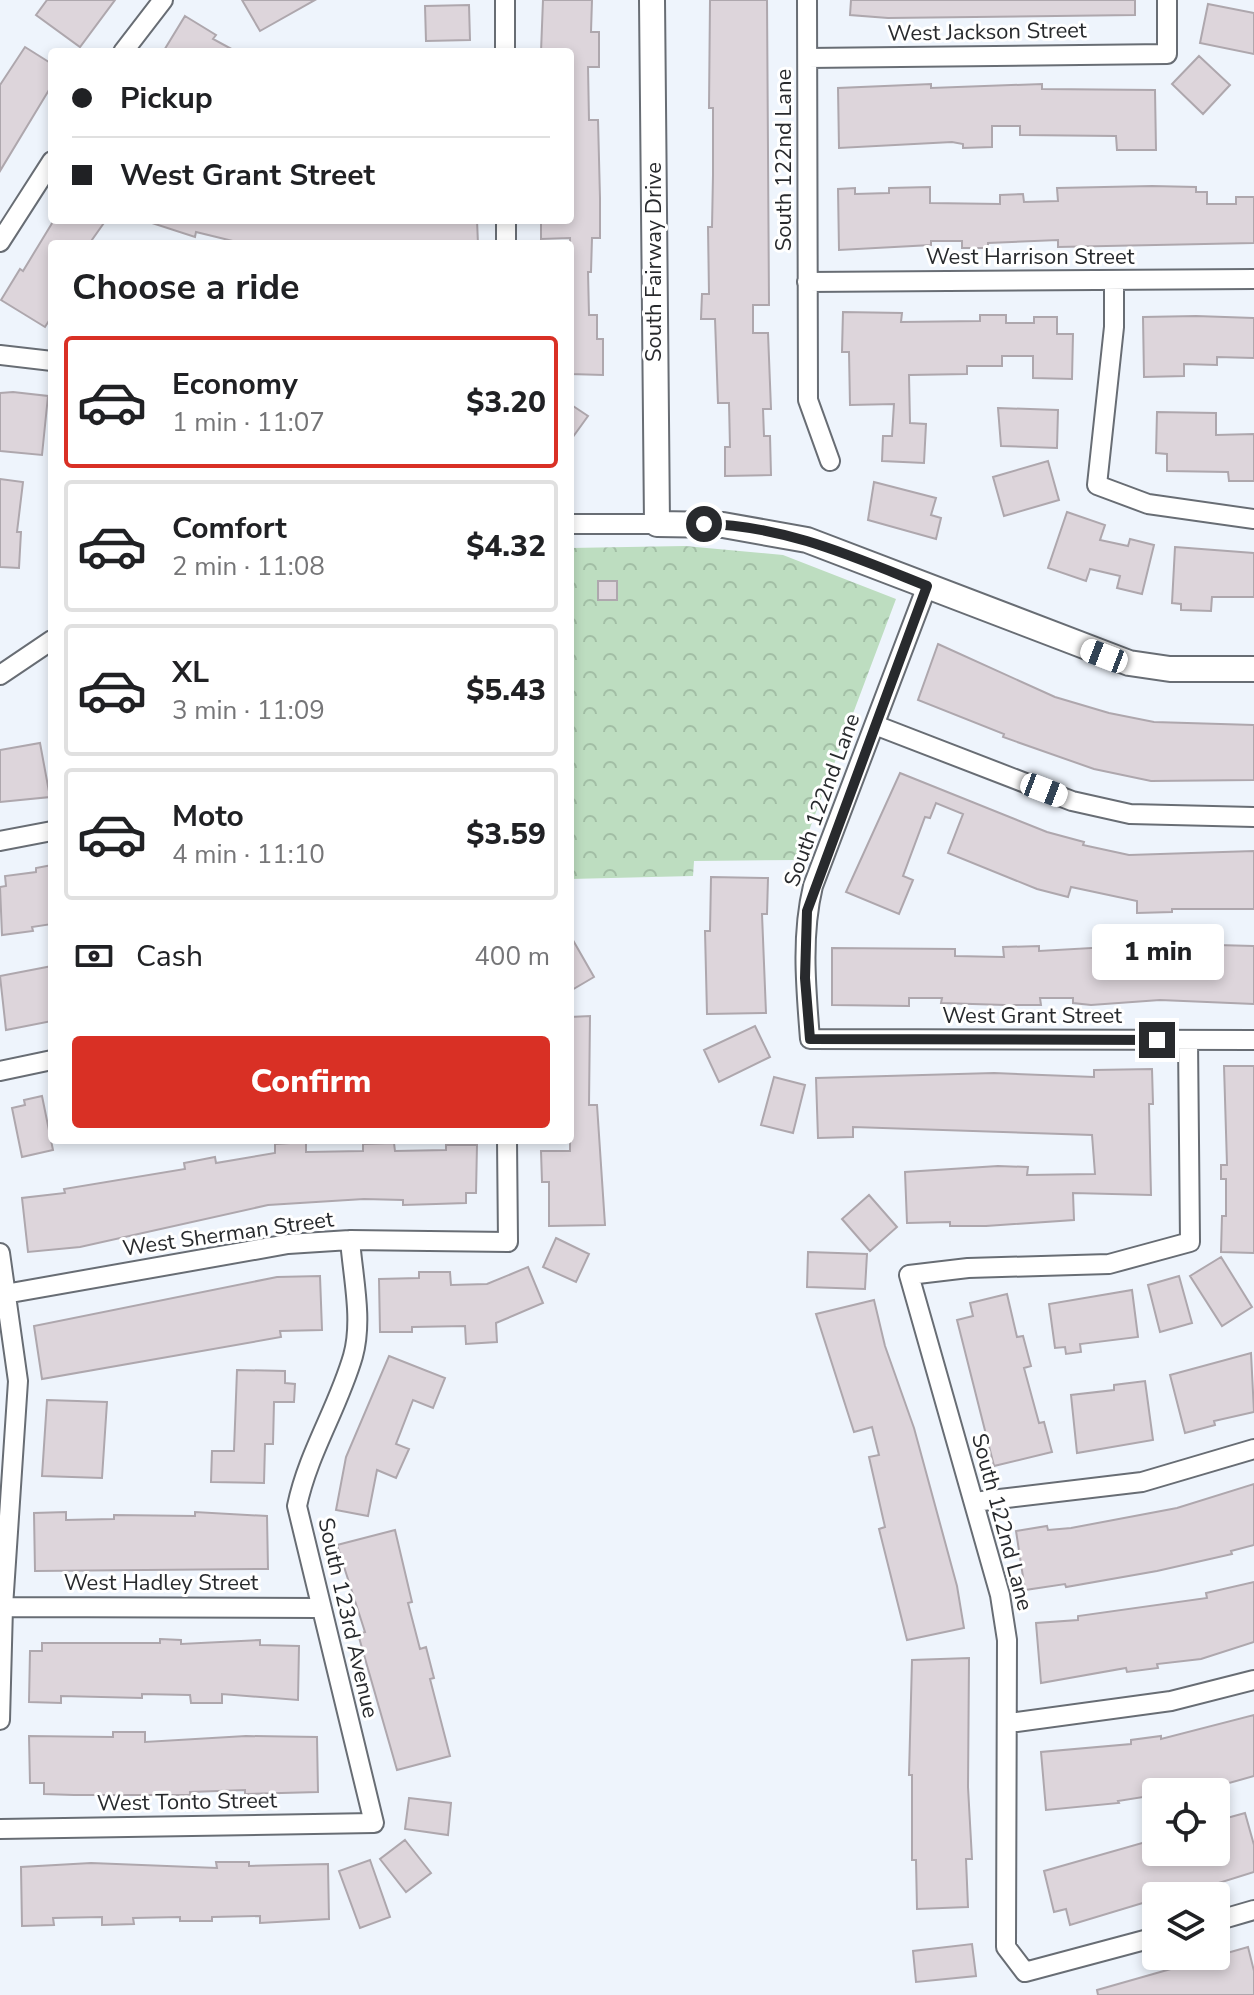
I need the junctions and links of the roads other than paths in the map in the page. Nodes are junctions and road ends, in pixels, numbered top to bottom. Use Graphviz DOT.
graph roads {
  1 [pos="163,0"];
  2 [pos="505,0"];
  3 [pos="652,0"];
  4 [pos="807,0"];
  5 [pos="1167,0"];
  6 [pos="126,48"];
  7 [pos="505,48"];
  8 [pos="808,58"];
  9 [pos="48,167"];
  10 [pos="0,242"];
  11 [pos="1254,279"];
  12 [pos="1114,280"];
  13 [pos="807,282"];
  14 [pos="0,355"];
  15 [pos="48,361"];
  16 [pos="830,461"];
  17 [pos="1254,519"];
  18 [pos="574,524"];
  19 [pos="657,524"];
  20 [pos="927,586"];
  21 [pos="48,643"];
  22 [pos="1254,669"];
  23 [pos="0,675"];
  24 [pos="875,725"];
  25 [pos="1254,817"];
  26 [pos="48,832"];
  27 [pos="0,841"];
  28 [pos="810,1039"];
  29 [pos="1188,1040"];
  30 [pos="1254,1040"];
  31 [pos="48,1061"];
  32 [pos="0,1071"];
  33 [pos="507,1144"];
  34 [pos="350,1240"];
  35 [pos="0,1253"];
  36 [pos="5,1294"];
  37 [pos="1254,1449"];
  38 [pos="974,1502"];
  39 [pos="3,1607"];
  40 [pos="319,1608"];
  41 [pos="1254,1680"];
  42 [pos="0,1720"];
  43 [pos="1009,1723"];
  44 [pos="374,1823"];
  45 [pos="0,1829"];
  46 [pos="1254,1910"];
  47 [pos="1230,1917"];
  48 [pos="1142,1941"];
  1 -- 6 [label="street"];
  2 -- 7 [label="street"];
  3 -- 19 [label="street, South Fairway Drive"];
  4 -- 8 [label="street, South 122nd Lane"];
  5 -- 8 [label="street, West Jackson Street"];
  8 -- 13 [label="street, South 122nd Lane"];
  9 -- 10 [label="street"];
  11 -- 12 [label="street, West Harrison Street"];
  12 -- 13 [label="street, West Harrison Street"];
  12 -- 17 [label="street"];
  13 -- 16 [label="street, South 122nd Lane"];
  14 -- 15 [label="street"];
  18 -- 19 [label="street"];
  19 -- 20 [label="street"];
  20 -- 22 [label="street"];
  20 -- 24 [label="street, South 122nd Lane"];
  21 -- 23 [label="street"];
  24 -- 25 [label="street"];
  24 -- 28 [label="street, South 122nd Lane"];
  26 -- 27 [label="street"];
  28 -- 29 [label="street, West Grant Street"];
  29 -- 30 [label="street, West Grant Street"];
  29 -- 38 [label="street, South 122nd Lane"];
  31 -- 32 [label="street"];
  33 -- 34 [label="street, West Sherman Street"];
  34 -- 36 [label="street, West Sherman Street"];
  34 -- 40 [label="street, South 123rd Avenue"];
  35 -- 36 [label="street"];
  36 -- 39 [label="street"];
  37 -- 38 [label="street"];
  38 -- 43 [label="street, South 122nd Lane"];
  39 -- 40 [label="street, West Hadley Street"];
  39 -- 42 [label="street"];
  40 -- 44 [label="street, South 123rd Avenue"];
  41 -- 43 [label="street"];
  43 -- 48 [label="street, South 122nd Lane"];
  44 -- 45 [label="street, West Tonto Street"];
  46 -- 47 [label="street"];
}
